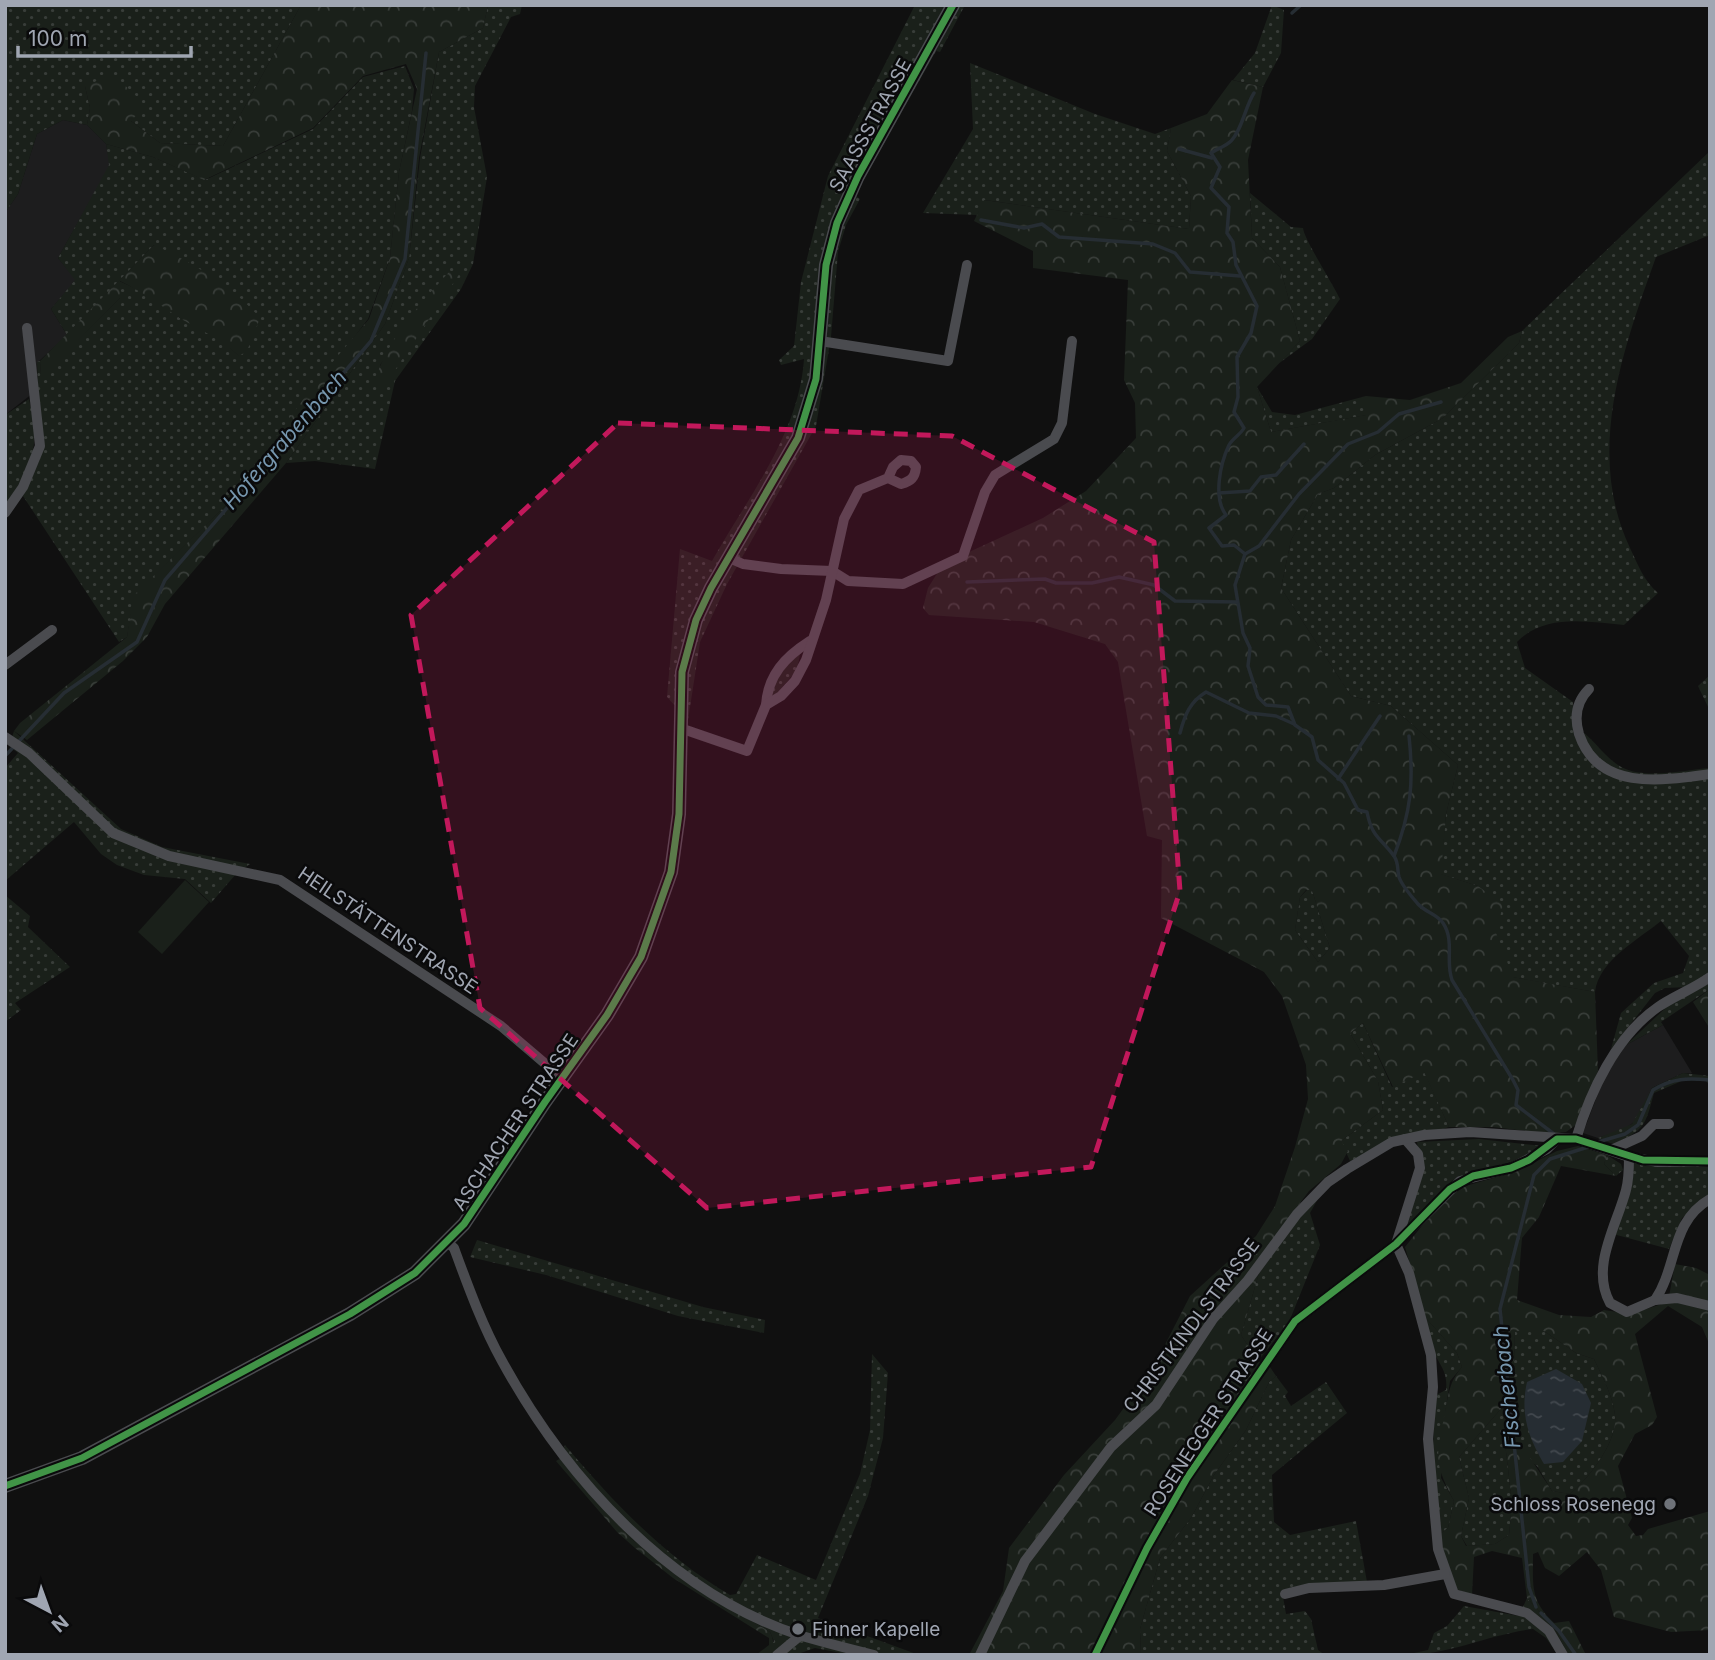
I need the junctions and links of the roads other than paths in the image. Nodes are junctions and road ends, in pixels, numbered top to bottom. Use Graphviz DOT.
graph roads {
  1 [pos="953,5"];
  2 [pos="967,265"];
  3 [pos="27,328"];
  4 [pos="820,341"];
  5 [pos="1072,341"];
  6 [pos="888,478"];
  7 [pos="5,513"];
  8 [pos="741,539"];
  9 [pos="729,558"];
  10 [pos="832,571"];
  11 [pos="52,630"];
  12 [pos="810,641"];
  13 [pos="5,666"];
  14 [pos="1589,689"];
  15 [pos="766,705"];
  16 [pos="680,728"];
  17 [pos="8,739"];
  18 [pos="1710,774"];
  19 [pos="1710,977"];
  20 [pos="562,1077"];
  21 [pos="1669,1124"];
  22 [pos="1405,1139"];
  23 [pos="1557,1139"];
  24 [pos="1580,1140"];
  25 [pos="1608,1149"];
  26 [pos="1629,1157"];
  27 [pos="1710,1161"];
  28 [pos="1710,1199"];
  29 [pos="448,1243"];
  30 [pos="1396,1244"];
  31 [pos="1655,1300"];
  32 [pos="1710,1306"];
  33 [pos="5,1486"];
  34 [pos="1445,1574"];
  35 [pos="1285,1594"];
  36 [pos="801,1635"];
  37 [pos="777,1655"];
  38 [pos="874,1655"];
  39 [pos="980,1655"];
  40 [pos="1094,1655"];
  41 [pos="1563,1655"];
  1 -- 4 [label="street, SAASSSTRASSE"];
  2 -- 4 [label="street"];
  3 -- 7 [label="street"];
  4 -- 8 [label="street, SAASSSTRASSE"];
  5 -- 10 [label="street"];
  6 -- 10 [label="street"];
  8 -- 9 [label="street, ASCHACHER STRASSE"];
  9 -- 10 [label="street"];
  9 -- 16 [label="street, ASCHACHER STRASSE"];
  10 -- 12 [label="street"];
  11 -- 13 [label="street"];
  12 -- 15 [label="street"];
  12 -- 15 [label="street"];
  14 -- 18 [label="street"];
  15 -- 16 [label="street"];
  16 -- 20 [label="street, ASCHACHER STRASSE"];
  17 -- 20 [label="street, HEILSTÄTTENSTRASSE"];
  19 -- 24 [label="street"];
  20 -- 29 [label="street, ASCHACHER STRASSE"];
  21 -- 25 [label="street"];
  22 -- 23 [label="street, CHRISTKINDLSTRASSE"];
  22 -- 30 [label="street"];
  22 -- 39 [label="street, CHRISTKINDLSTRASSE"];
  23 -- 24 [label="street, CHRISTKINDLSTRASSE"];
  23 -- 30 [label="street, ROSENEGGER STRASSE"];
  24 -- 25 [label="street"];
  25 -- 26 [label="street"];
  26 -- 27 [label="street"];
  26 -- 31 [label="street"];
  28 -- 31 [label="street"];
  29 -- 33 [label="street, ASCHACHER STRASSE"];
  29 -- 36 [label="street"];
  30 -- 34 [label="street"];
  30 -- 40 [label="street, ROSENEGGER STRASSE"];
  31 -- 32 [label="street"];
  34 -- 35 [label="street"];
  34 -- 41 [label="street"];
  36 -- 37 [label="street"];
  36 -- 38 [label="street"];
}
